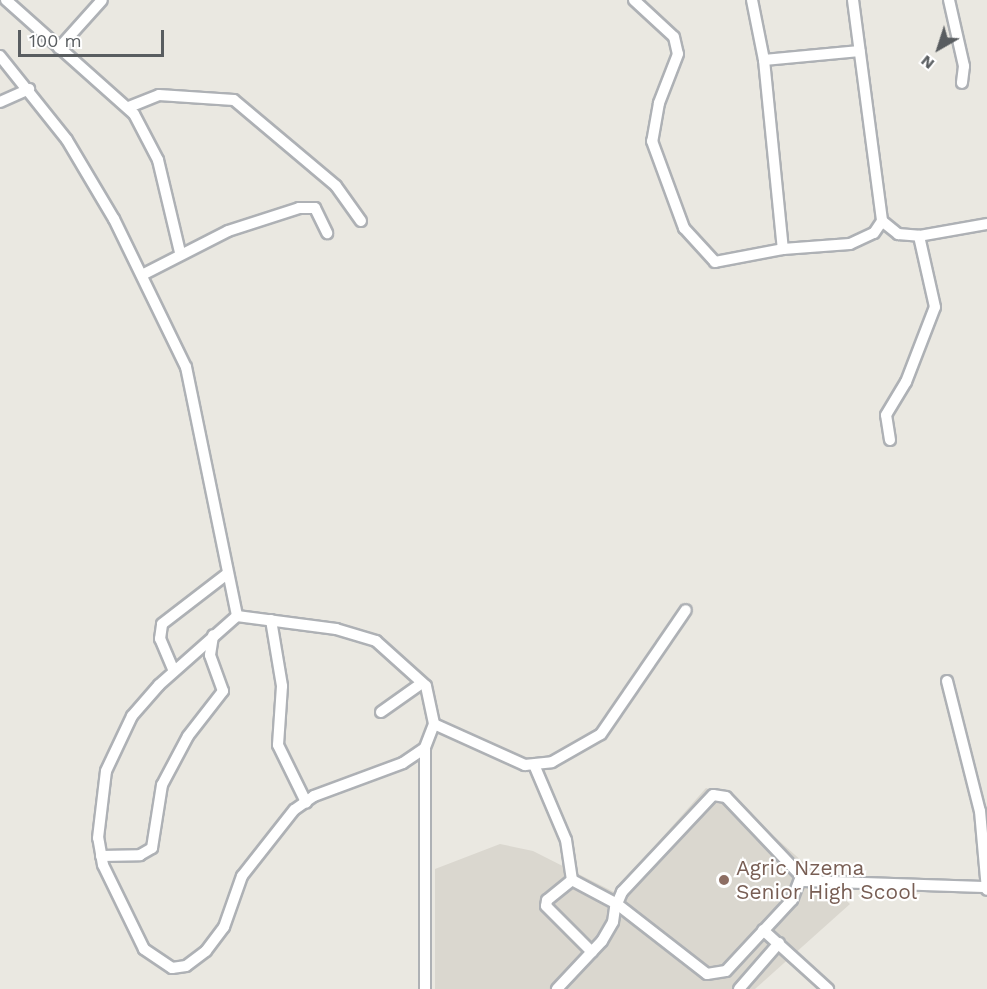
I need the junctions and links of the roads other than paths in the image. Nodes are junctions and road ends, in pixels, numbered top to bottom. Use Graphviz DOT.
graph roads {
  1 [pos="6,0"];
  2 [pos="102,0"];
  3 [pos="634,0"];
  4 [pos="752,0"];
  5 [pos="853,0"];
  6 [pos="950,0"];
  7 [pos="59,48"];
  8 [pos="860,51"];
  9 [pos="0,56"];
  10 [pos="764,60"];
  11 [pos="962,83"];
  12 [pos="29,89"];
  13 [pos="0,102"];
  14 [pos="129,107"];
  15 [pos="361,221"];
  16 [pos="882,221"];
  17 [pos="987,224"];
  18 [pos="327,233"];
  19 [pos="919,236"];
  20 [pos="783,249"];
  21 [pos="180,252"];
  22 [pos="144,274"];
  23 [pos="890,440"];
  24 [pos="227,574"];
  25 [pos="686,609"];
  26 [pos="237,616"];
  27 [pos="271,620"];
  28 [pos="213,635"];
  29 [pos="173,669"];
  30 [pos="947,681"];
  31 [pos="422,683"];
  32 [pos="381,712"];
  33 [pos="434,724"];
  34 [pos="425,748"];
  35 [pos="535,766"];
  36 [pos="306,802"];
  37 [pos="101,856"];
  38 [pos="572,880"];
  39 [pos="801,880"];
  40 [pos="987,888"];
  41 [pos="617,904"];
  42 [pos="763,930"];
  43 [pos="779,943"];
  44 [pos="592,952"];
  45 [pos="425,989"];
  46 [pos="557,989"];
  47 [pos="739,989"];
  48 [pos="828,989"];
  1 -- 7 [label="street"];
  2 -- 7 [label="street"];
  3 -- 20 [label="street"];
  4 -- 10 [label="street"];
  5 -- 8 [label="street"];
  6 -- 11 [label="street"];
  7 -- 14 [label="street"];
  8 -- 10 [label="street"];
  8 -- 16 [label="street"];
  9 -- 12 [label="street"];
  10 -- 20 [label="street"];
  12 -- 13 [label="street"];
  12 -- 22 [label="street"];
  14 -- 15 [label="street"];
  14 -- 21 [label="street"];
  16 -- 19 [label="street"];
  16 -- 20 [label="street"];
  17 -- 19 [label="street"];
  18 -- 21 [label="street"];
  19 -- 23 [label="street"];
  21 -- 22 [label="street"];
  22 -- 24 [label="street"];
  24 -- 26 [label="street"];
  24 -- 29 [label="street"];
  25 -- 35 [label="street"];
  26 -- 27 [label="street"];
  26 -- 28 [label="street"];
  27 -- 31 [label="street"];
  27 -- 36 [label="street"];
  28 -- 29 [label="street"];
  28 -- 37 [label="street"];
  29 -- 37 [label="street"];
  30 -- 40 [label="street"];
  31 -- 32 [label="street"];
  31 -- 33 [label="street"];
  33 -- 34 [label="street"];
  33 -- 35 [label="street"];
  34 -- 36 [label="street"];
  34 -- 45 [label="street"];
  35 -- 38 [label="street"];
  36 -- 37 [label="street"];
  38 -- 41 [label="street"];
  38 -- 44 [label="street"];
  39 -- 40 [label="street"];
  39 -- 41 [label="street"];
  39 -- 42 [label="street"];
  41 -- 42 [label="street"];
  41 -- 44 [label="street"];
  42 -- 43 [label="street"];
  43 -- 47 [label="street"];
  43 -- 48 [label="street"];
  44 -- 46 [label="street"];
}
